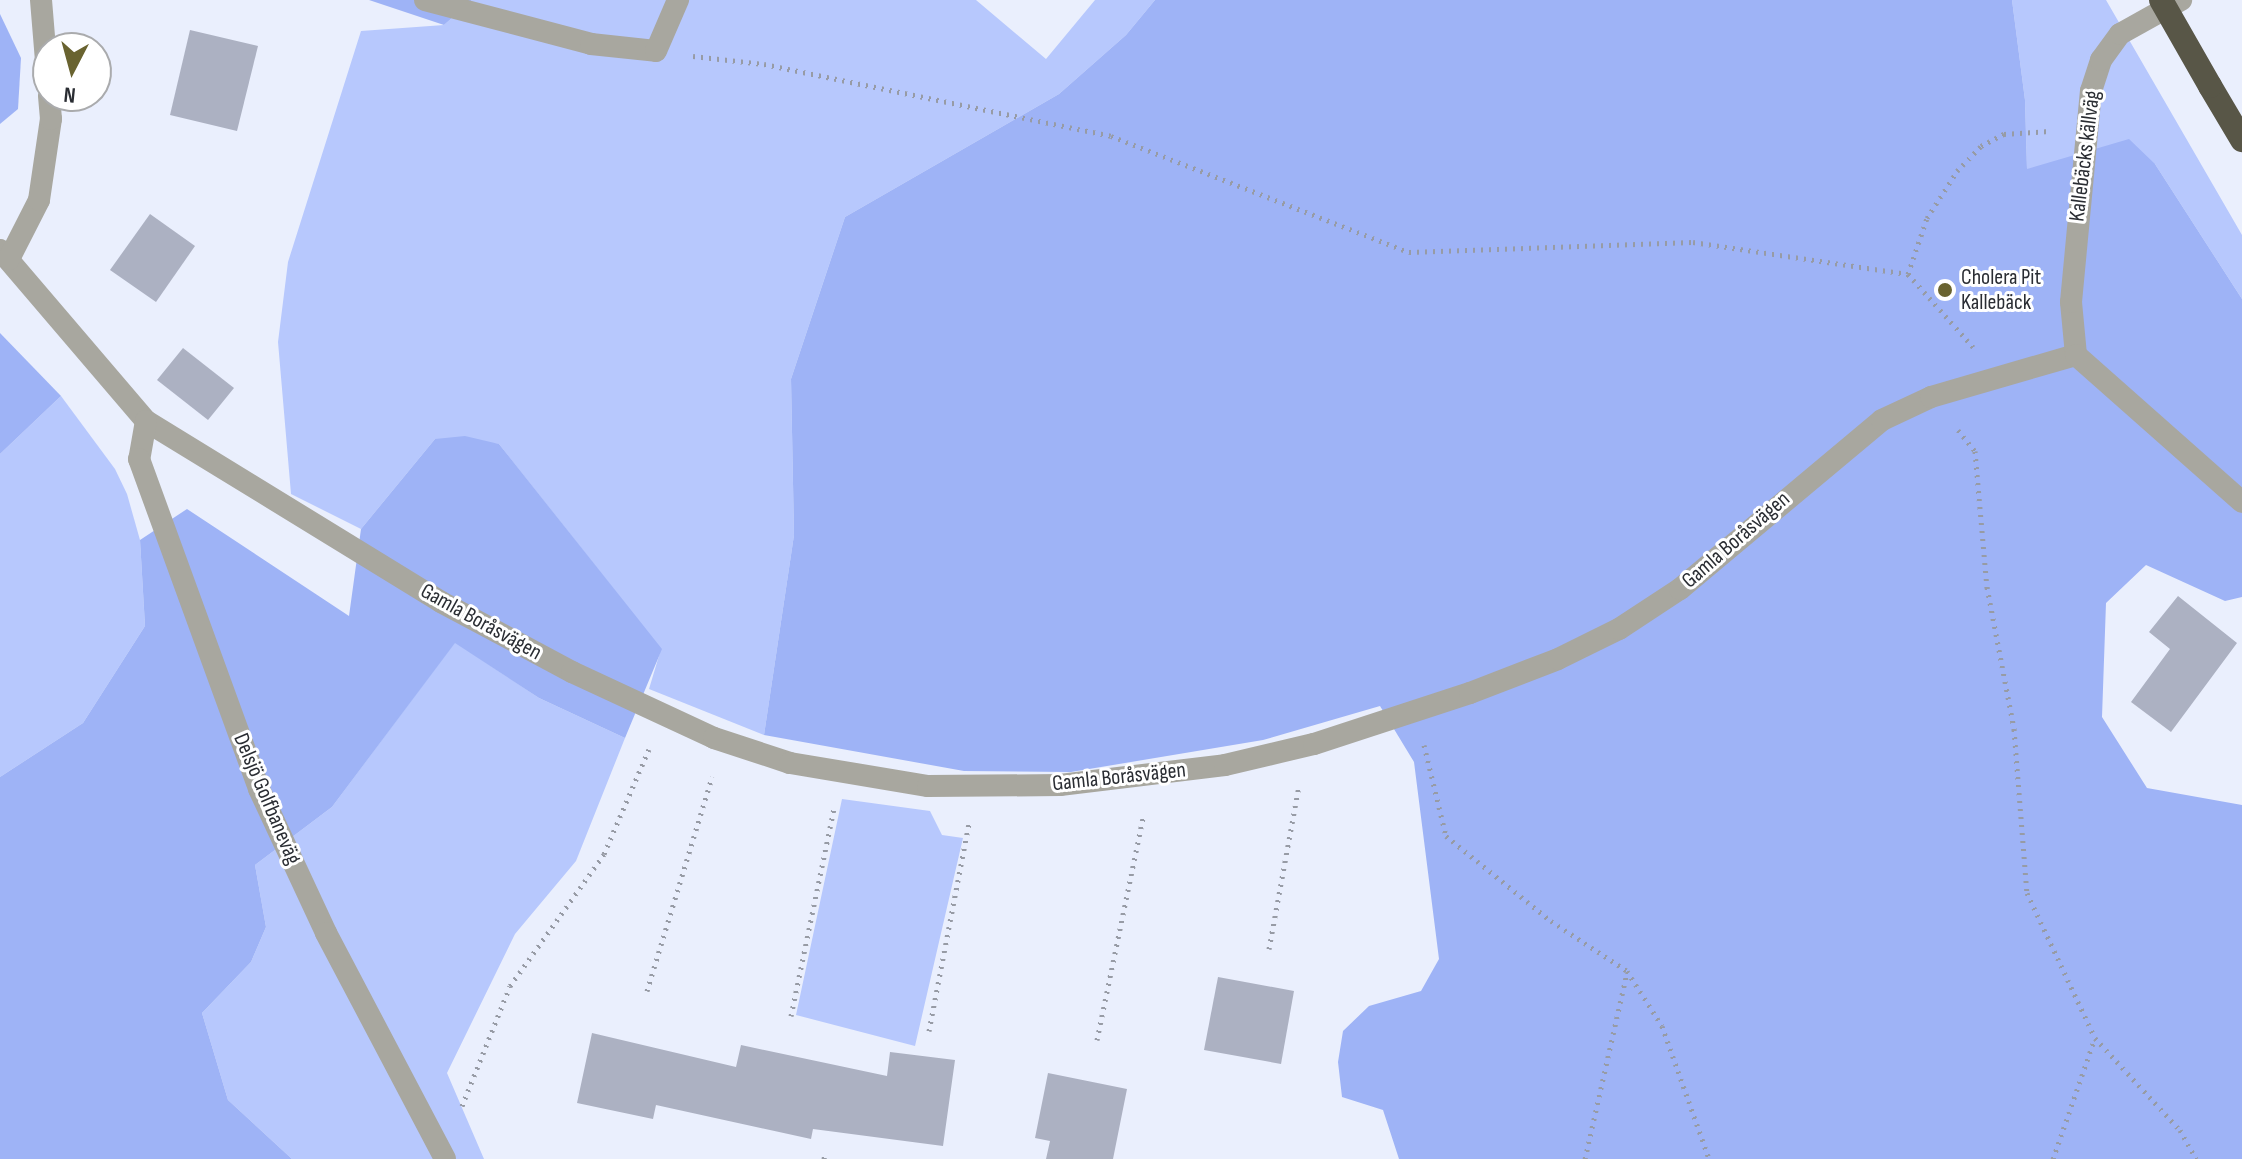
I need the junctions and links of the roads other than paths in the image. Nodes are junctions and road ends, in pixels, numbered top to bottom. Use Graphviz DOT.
graph roads {
  1 [pos="41,0"];
  2 [pos="425,0"];
  3 [pos="678,0"];
  4 [pos="2161,0"];
  5 [pos="2181,0"];
  6 [pos="44,32"];
  7 [pos="50,112"];
  8 [pos="2242,140"];
  9 [pos="5,255"];
  10 [pos="2076,355"];
  11 [pos="146,421"];
  12 [pos="2242,502"];
  13 [pos="445,1159"];
  1 -- 6 [label="street"];
  2 -- 3 [label="street"];
  4 -- 8 [label="highway, bridge"];
  5 -- 10 [label="street, Kallebäcks källväg"];
  7 -- 9 [label="street"];
  9 -- 11 [label="street, Gamla Boråsvägen"];
  10 -- 11 [label="street, Gamla Boråsvägen"];
  10 -- 12 [label="street"];
  11 -- 13 [label="street, Delsjö Golfbaneväg"];
}
